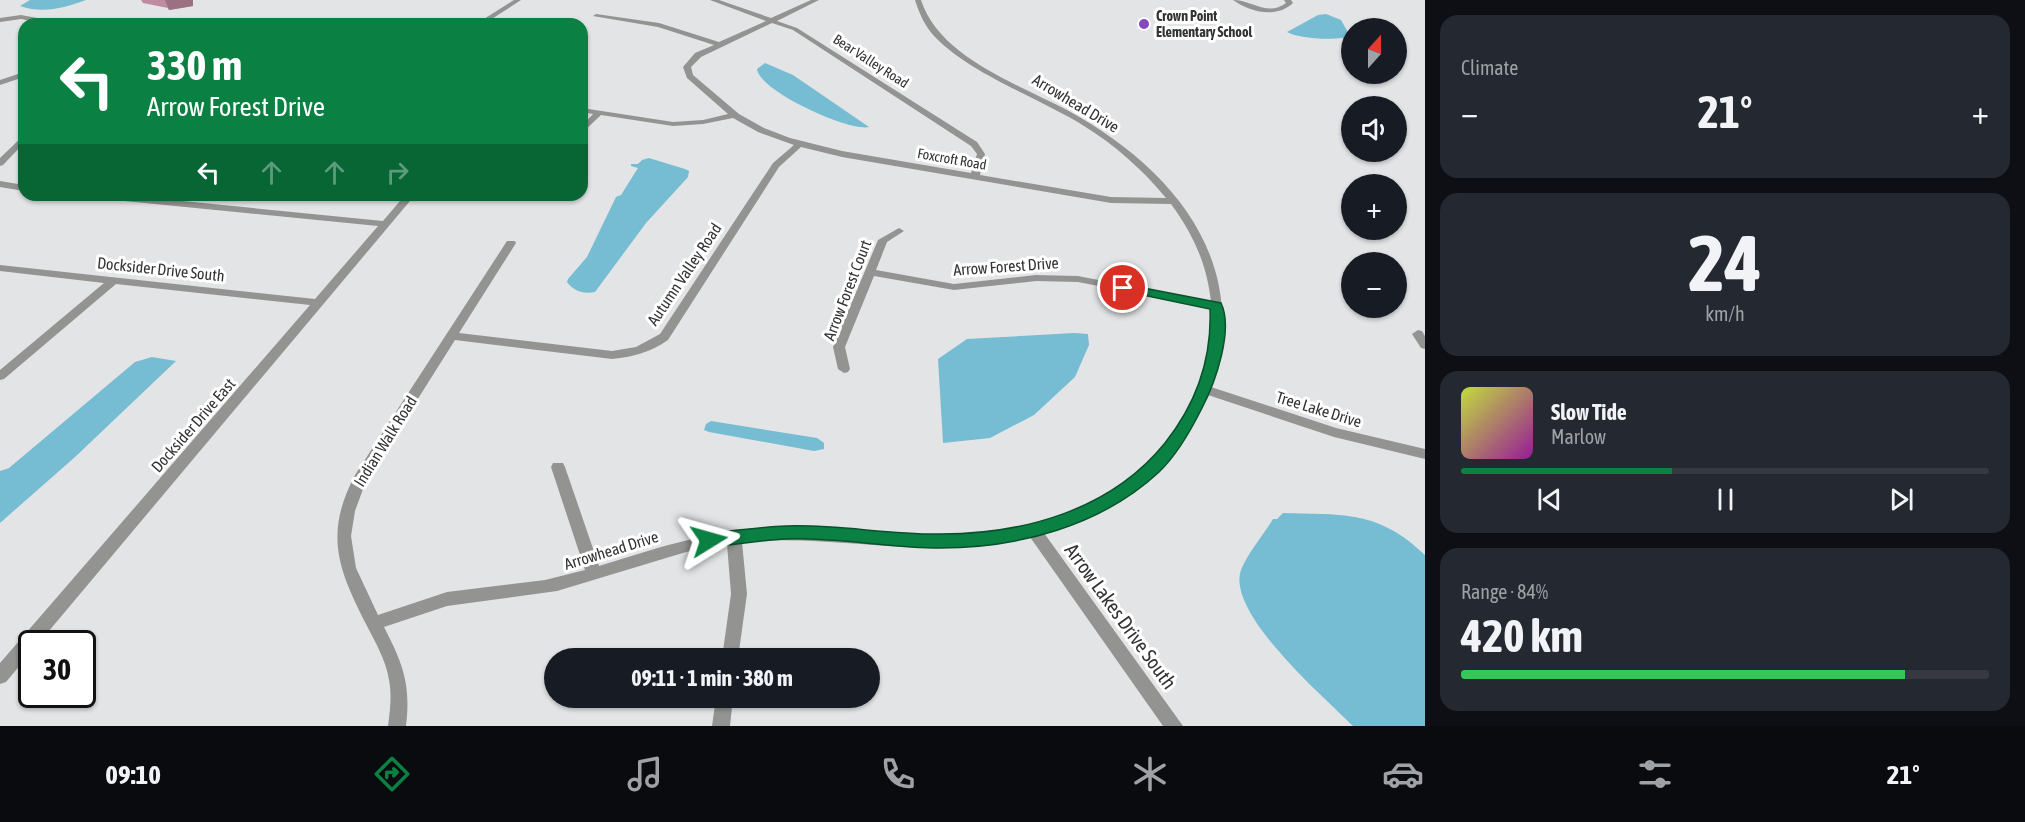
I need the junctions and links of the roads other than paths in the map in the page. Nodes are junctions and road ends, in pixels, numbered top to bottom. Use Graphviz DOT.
graph roads {
  1 [pos="518,0"];
  2 [pos="713,0"];
  3 [pos="816,0"];
  4 [pos="918,0"];
  5 [pos="1236,0"];
  6 [pos="1287,0"];
  7 [pos="596,16"];
  8 [pos="26,18"];
  9 [pos="489,18"];
  10 [pos="0,20"];
  11 [pos="774,20"];
  12 [pos="720,45"];
  13 [pos="18,76"];
  14 [pos="0,83"];
  15 [pos="588,112"];
  16 [pos="599,113"];
  17 [pos="735,115"];
  18 [pos="588,125"];
  19 [pos="18,144"];
  20 [pos="800,144"];
  21 [pos="0,163"];
  22 [pos="975,177"];
  23 [pos="0,184"];
  24 [pos="18,187"];
  25 [pos="154,201"];
  26 [pos="405,201"];
  27 [pos="1172,201"];
  28 [pos="386,224"];
  29 [pos="899,231"];
  30 [pos="511,243"];
  31 [pos="0,268"];
  32 [pos="870,272"];
  33 [pos="114,280"];
  34 [pos="318,303"];
  35 [pos="1216,306"];
  36 [pos="1418,334"];
  37 [pos="451,336"];
  38 [pos="1425,345"];
  39 [pos="844,369"];
  40 [pos="0,376"];
  41 [pos="1204,389"];
  42 [pos="1425,454"];
  43 [pos="558,467"];
  44 [pos="1034,531"];
  45 [pos="734,537"];
  46 [pos="594,573"];
  47 [pos="375,624"];
  48 [pos="731,648"];
  49 [pos="0,675"];
  50 [pos="724,708"];
  51 [pos="1171,725"];
  52 [pos="398,726"];
  53 [pos="721,726"];
  1 -- 9 [label="street"];
  2 -- 11 [label="street, Bear Valley Road"];
  3 -- 11 [label="street"];
  4 -- 27 [label="street, Arrowhead Drive"];
  5 -- 6 [label="street"];
  7 -- 12 [label="street"];
  8 -- 10 [label="street"];
  11 -- 12 [label="street"];
  11 -- 22 [label="street, Bear Valley Road"];
  12 -- 17 [label="street, Foxcroft Road"];
  13 -- 14 [label="street"];
  15 -- 16 [label="street"];
  16 -- 17 [label="street"];
  16 -- 18 [label="street"];
  17 -- 20 [label="street, Foxcroft Road"];
  19 -- 21 [label="street"];
  20 -- 22 [label="street, Foxcroft Road"];
  20 -- 37 [label="street, Autumn Valley Road"];
  22 -- 27 [label="street, Foxcroft Road"];
  23 -- 24 [label="street"];
  25 -- 28 [label="street"];
  26 -- 28 [label="street, Docksider Drive East"];
  27 -- 35 [label="street, Arrowhead Drive"];
  28 -- 34 [label="street, Docksider Drive East"];
  29 -- 32 [label="street, Arrow Forest Court"];
  30 -- 37 [label="street, Indian Walk Road"];
  31 -- 33 [label="street, Docksider Drive South"];
  32 -- 35 [label="street, Arrow Forest Drive"];
  32 -- 39 [label="street, Arrow Forest Court"];
  33 -- 34 [label="street, Docksider Drive South"];
  33 -- 40 [label="street"];
  34 -- 49 [label="street, Docksider Drive East"];
  35 -- 41 [label="street, Arrowhead Drive"];
  36 -- 38 [label="street"];
  37 -- 47 [label="street, Indian Walk Road"];
  41 -- 42 [label="street, Tree Lake Drive"];
  41 -- 44 [label="street, Arrowhead Drive"];
  43 -- 46 [label="street"];
  44 -- 45 [label="street, Arrowhead Drive"];
  44 -- 51 [label="street, Arrow Lakes Drive South"];
  45 -- 46 [label="street, Arrowhead Drive"];
  45 -- 48 [label="street"];
  46 -- 47 [label="street, Arrowhead Drive"];
  47 -- 52 [label="street, Indian Walk Road"];
  50 -- 53 [label="street"];
}
